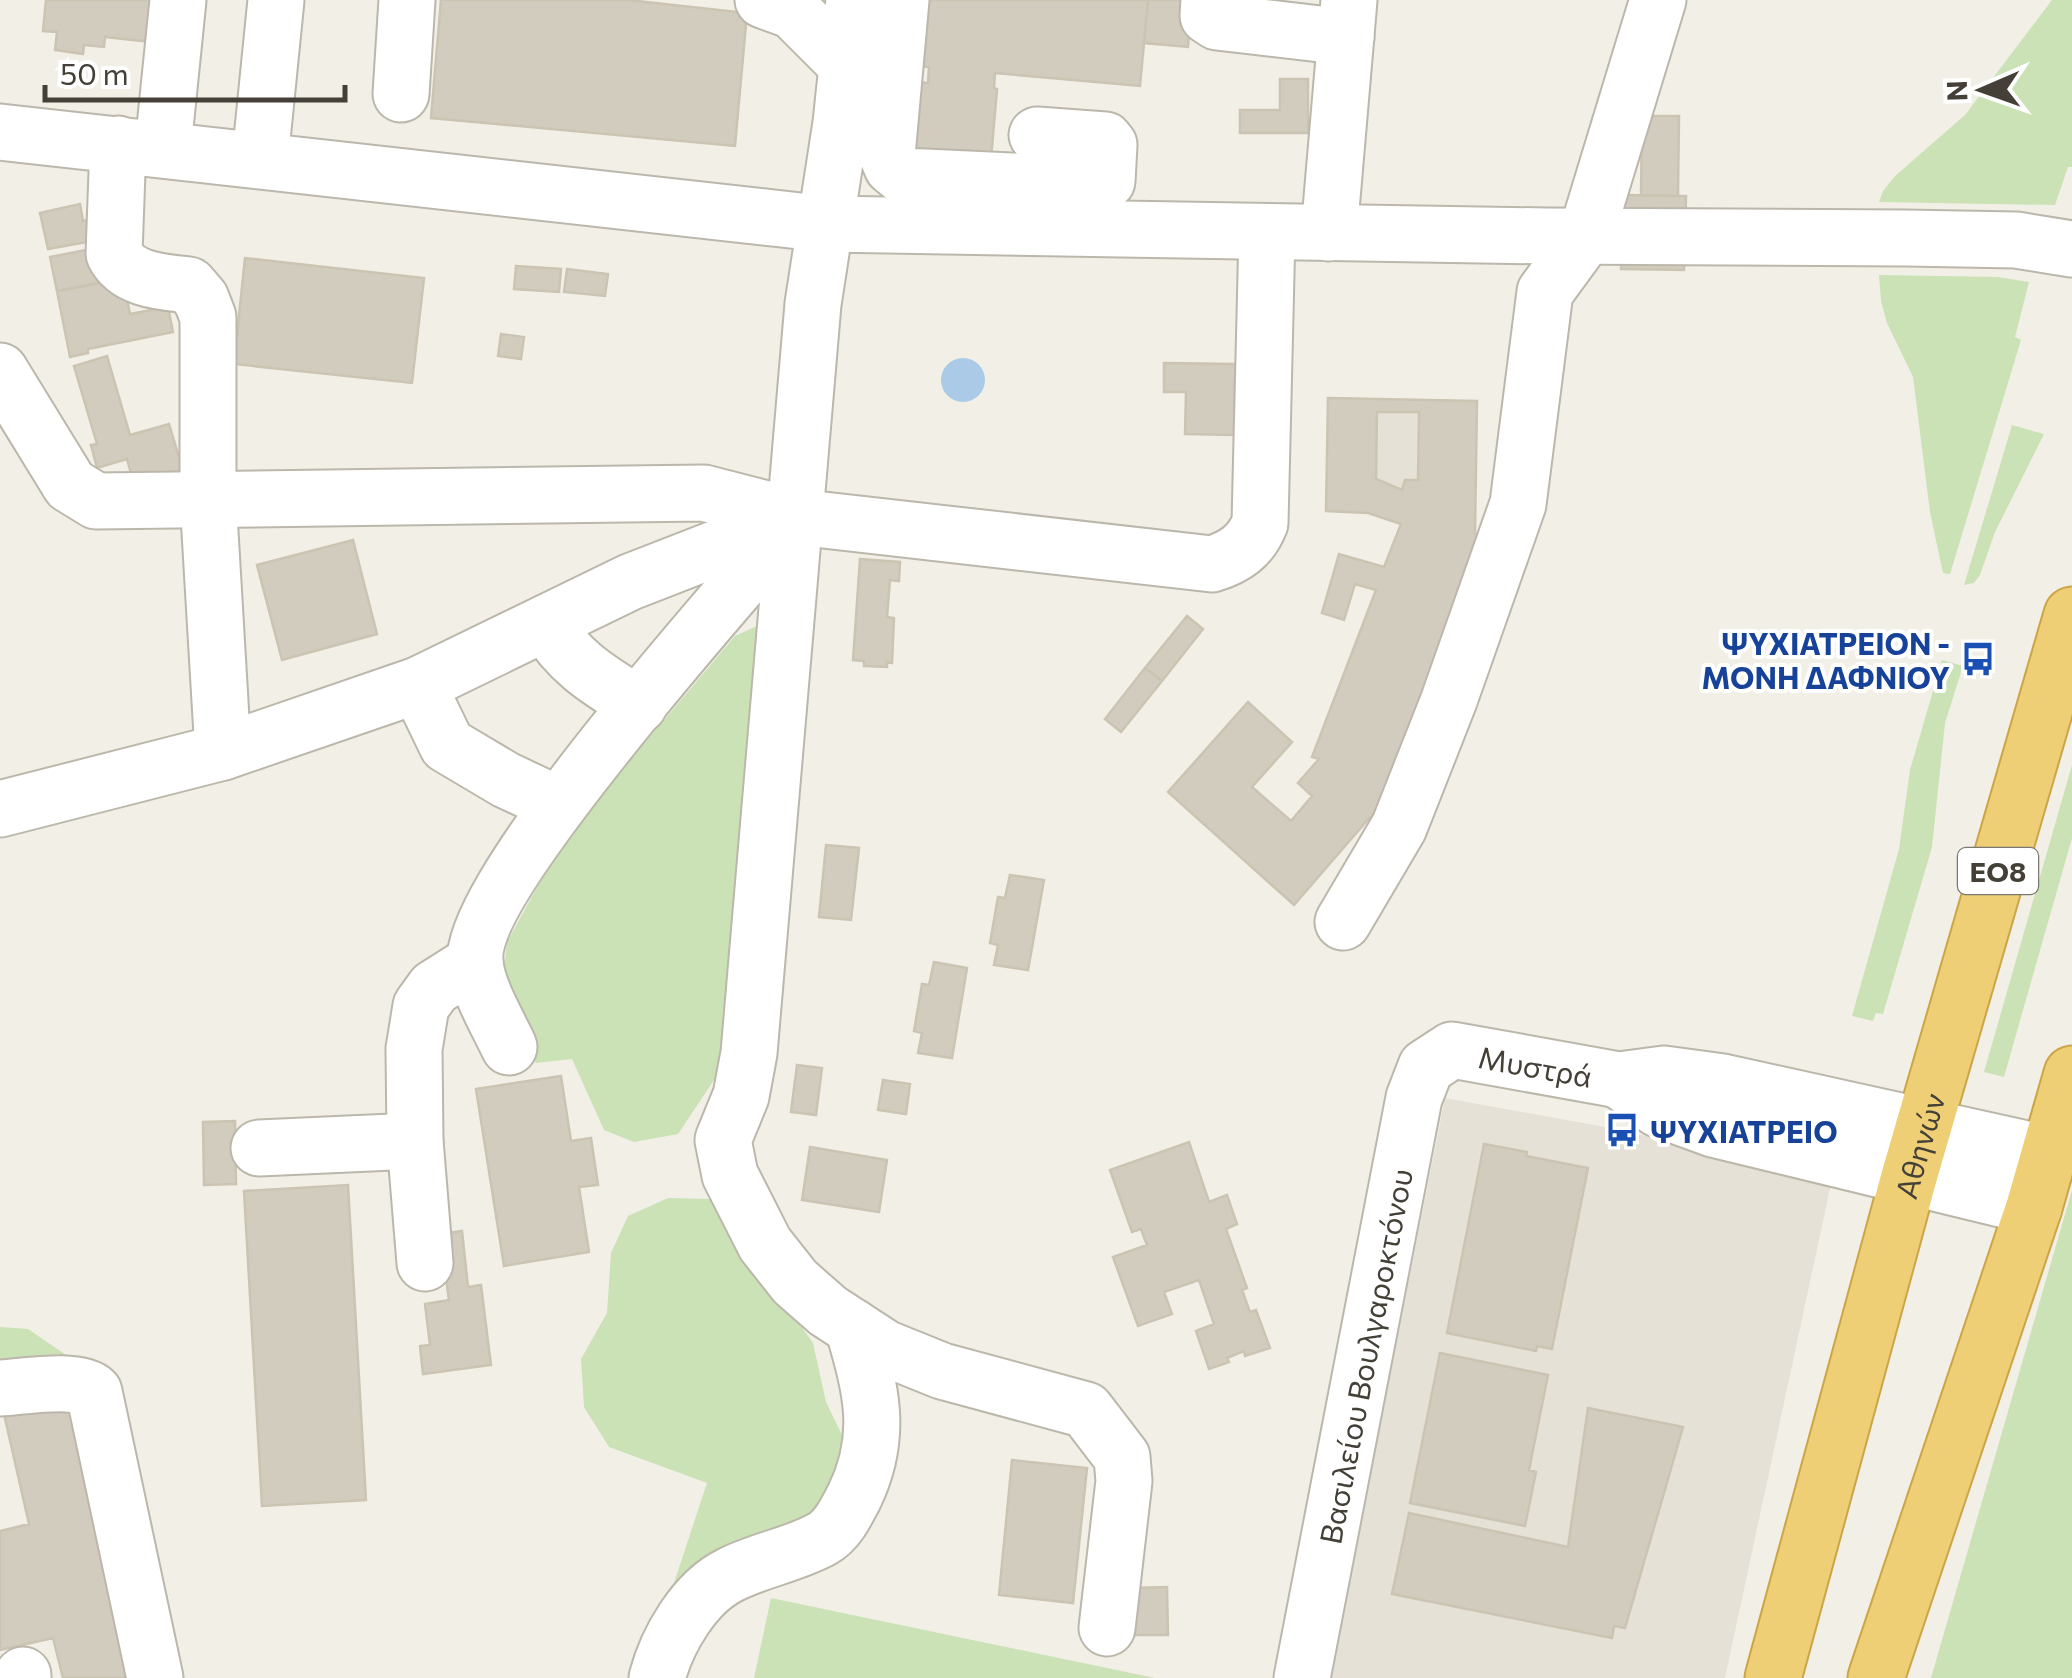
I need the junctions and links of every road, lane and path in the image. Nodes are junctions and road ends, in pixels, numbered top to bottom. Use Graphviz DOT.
graph roads {
  1 [pos="178,0"];
  2 [pos="276,0"];
  3 [pos="407,0"];
  4 [pos="763,0"];
  5 [pos="854,0"];
  6 [pos="902,0"];
  7 [pos="1209,0"];
  8 [pos="1658,0"];
  9 [pos="1348,18"];
  10 [pos="847,65"];
  11 [pos="400,94"];
  12 [pos="0,132"];
  13 [pos="1038,135"];
  14 [pos="140,146"];
  15 [pos="260,159"];
  16 [pos="1077,205"];
  17 [pos="827,224"];
  18 [pos="1267,232"];
  19 [pos="1329,233"];
  20 [pos="1586,236"];
  21 [pos="2072,249"];
  22 [pos="0,372"];
  23 [pos="208,498"];
  24 [pos="797,517"];
  25 [pos="2072,616"];
  26 [pos="546,623"];
  27 [pos="418,685"];
  28 [pos="639,705"];
  29 [pos="223,752"];
  30 [pos="556,804"];
  31 [pos="0,809"];
  32 [pos="1344,922"];
  33 [pos="475,962"];
  34 [pos="509,1047"];
  35 [pos="1452,1050"];
  36 [pos="2072,1074"];
  37 [pos="415,1142"];
  38 [pos="260,1148"];
  39 [pos="1916,1152"];
  40 [pos="2049,1154"];
  41 [pos="2034,1207"];
  42 [pos="425,1263"];
  43 [pos="852,1328"];
  44 [pos="0,1388"];
  45 [pos="1107,1628"];
  46 [pos="154,1678"];
  47 [pos="656,1678"];
  48 [pos="1302,1678"];
  49 [pos="1774,1678"];
  50 [pos="1876,1678"];
  1 -- 14 [label="street"];
  2 -- 15 [label="street"];
  3 -- 11 [label="street"];
  4 -- 10 [label="street"];
  5 -- 10 [label="street"];
  6 -- 16 [label="street"];
  7 -- 9 [label="street"];
  8 -- 20 [label="street"];
  9 -- 19 [label="street"];
  10 -- 17 [label="street"];
  12 -- 14 [label="street"];
  13 -- 16 [label="street"];
  14 -- 15 [label="street"];
  14 -- 23 [label="street"];
  15 -- 17 [label="street"];
  16 -- 17 [label="street"];
  16 -- 18 [label="street"];
  17 -- 24 [label="street"];
  18 -- 19 [label="street"];
  18 -- 24 [label="street"];
  19 -- 20 [label="street"];
  20 -- 21 [label="street"];
  20 -- 32 [label="street"];
  22 -- 23 [label="street"];
  23 -- 24 [label="street"];
  23 -- 29 [label="street"];
  24 -- 26 [label="street"];
  24 -- 28 [label="street"];
  24 -- 43 [label="street"];
  25 -- 39 [label="highway, Αθηνών / ΕΟ8"];
  26 -- 27 [label="street"];
  26 -- 28 [label="street"];
  27 -- 29 [label="street"];
  27 -- 30 [label="street"];
  28 -- 30 [label="street"];
  29 -- 31 [label="street"];
  30 -- 33 [label="street"];
  33 -- 34 [label="street"];
  33 -- 37 [label="street"];
  35 -- 39 [label="street, Μυστρά"];
  35 -- 48 [label="street, Βασιλείου Βουλγαροκτόνου"];
  36 -- 40 [label="highway"];
  37 -- 38 [label="street"];
  37 -- 42 [label="street"];
  39 -- 40 [label="street, Μυστρά"];
  39 -- 41 [label="street, Μυστρά"];
  39 -- 49 [label="highway, Αθηνών / ΕΟ8"];
  40 -- 41 [label="highway"];
  41 -- 50 [label="highway"];
  43 -- 45 [label="street"];
  43 -- 47 [label="street"];
  44 -- 46 [label="street"];
}
